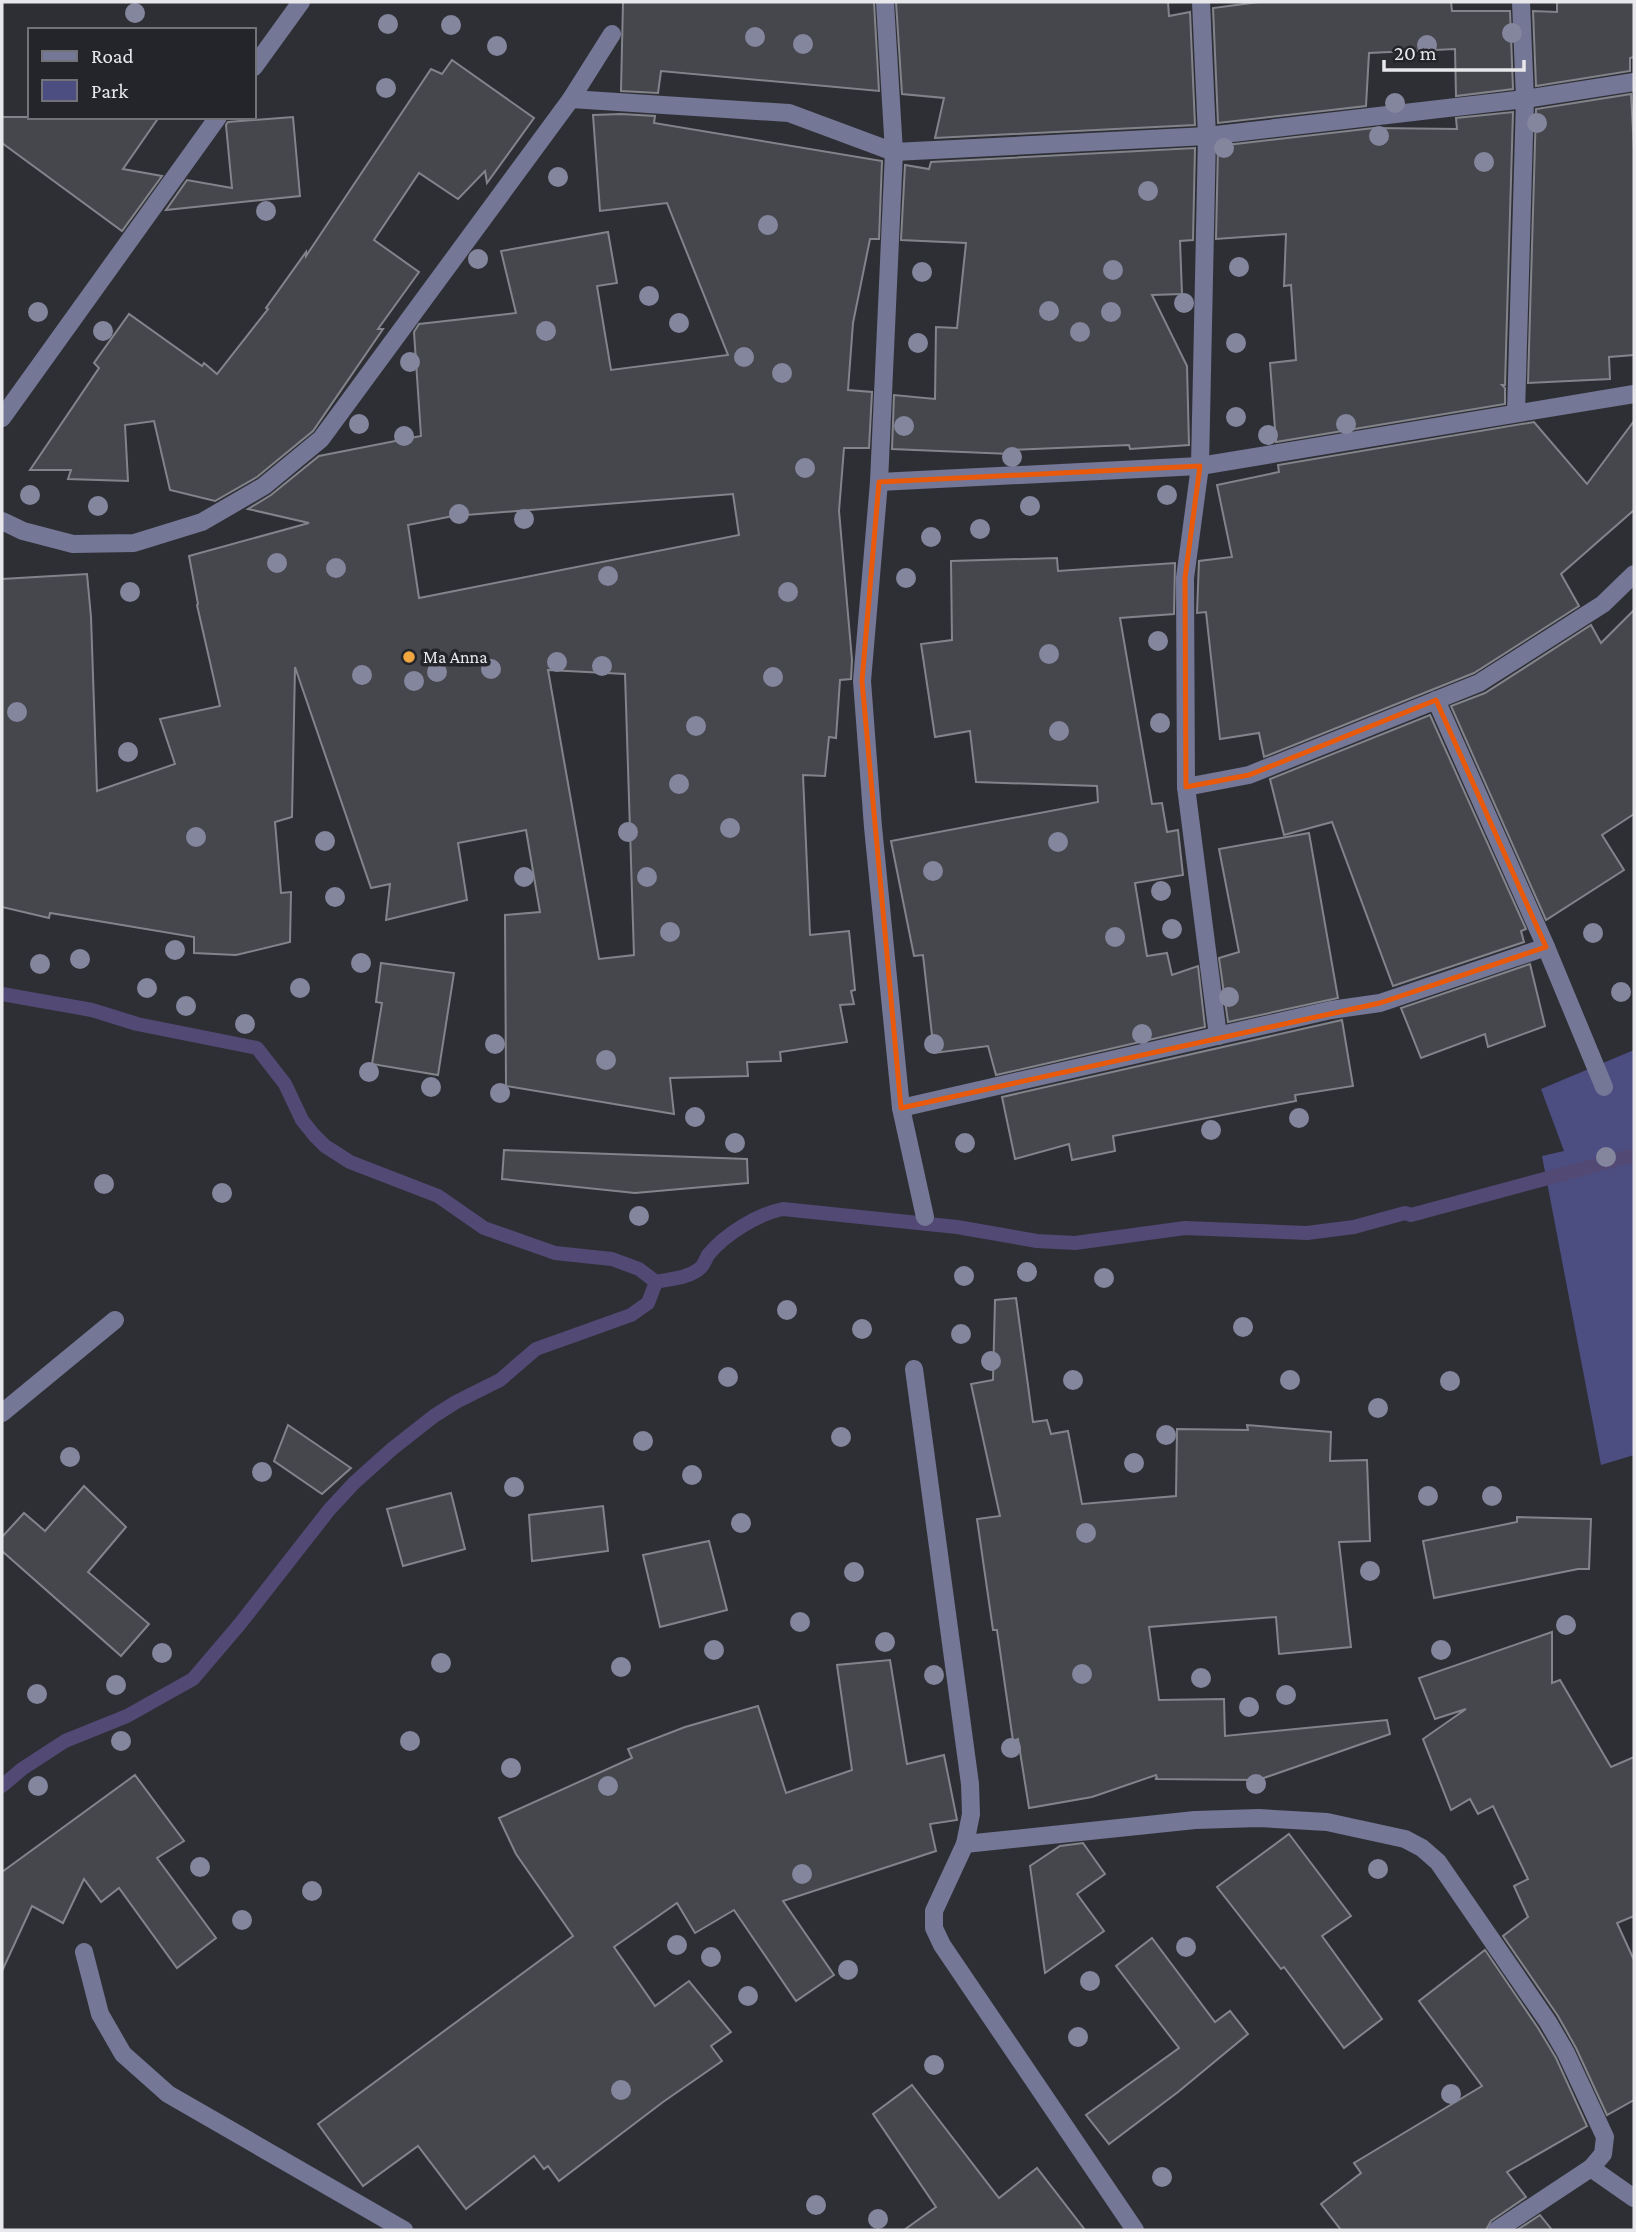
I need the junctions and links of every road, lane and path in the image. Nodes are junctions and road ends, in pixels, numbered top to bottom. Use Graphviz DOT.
graph roads {
  1 [pos="301,2"];
  2 [pos="885,2"];
  3 [pos="1201,2"];
  4 [pos="1521,2"];
  5 [pos="612,34"];
  6 [pos="256,64"];
  7 [pos="1634,82"];
  8 [pos="571,99"];
  9 [pos="1525,99"];
  10 [pos="217,119"];
  11 [pos="1207,136"];
  12 [pos="894,152"];
  13 [pos="1634,394"];
  14 [pos="1516,414"];
  15 [pos="2,418"];
  16 [pos="1200,466"];
  17 [pos="879,482"];
  18 [pos="2,521"];
  19 [pos="1634,574"];
  20 [pos="1436,700"];
  21 [pos="1186,787"];
  22 [pos="1546,947"];
  23 [pos="1218,1036"];
  24 [pos="1604,1087"];
  25 [pos="901,1108"];
  26 [pos="925,1217"];
  27 [pos="115,1320"];
  28 [pos="914,1369"];
  29 [pos="2,1413"];
  30 [pos="965,1844"];
  31 [pos="84,1952"];
  32 [pos="1591,2168"];
  33 [pos="1634,2198"];
  34 [pos="404,2230"];
  35 [pos="1135,2230"];
  36 [pos="1497,2230"];
  1 -- 6 [label="street"];
  2 -- 12 [label="street"];
  3 -- 11 [label="street"];
  4 -- 9 [label="street"];
  5 -- 8 [label="street"];
  7 -- 9 [label="street"];
  8 -- 12 [label="street"];
  8 -- 18 [label="street"];
  9 -- 11 [label="street"];
  9 -- 14 [label="street"];
  10 -- 15 [label="street"];
  11 -- 12 [label="street"];
  11 -- 16 [label="street"];
  12 -- 17 [label="street"];
  13 -- 14 [label="street"];
  14 -- 16 [label="street"];
  16 -- 17 [label="street"];
  16 -- 21 [label="street"];
  17 -- 25 [label="street"];
  19 -- 20 [label="street"];
  20 -- 21 [label="street"];
  20 -- 22 [label="street"];
  21 -- 23 [label="street"];
  22 -- 23 [label="street"];
  22 -- 24 [label="street"];
  23 -- 25 [label="street"];
  25 -- 26 [label="street"];
  27 -- 29 [label="street"];
  28 -- 30 [label="street"];
  30 -- 32 [label="street"];
  30 -- 35 [label="street"];
  31 -- 34 [label="street"];
  32 -- 33 [label="street"];
  32 -- 36 [label="street"];
}
